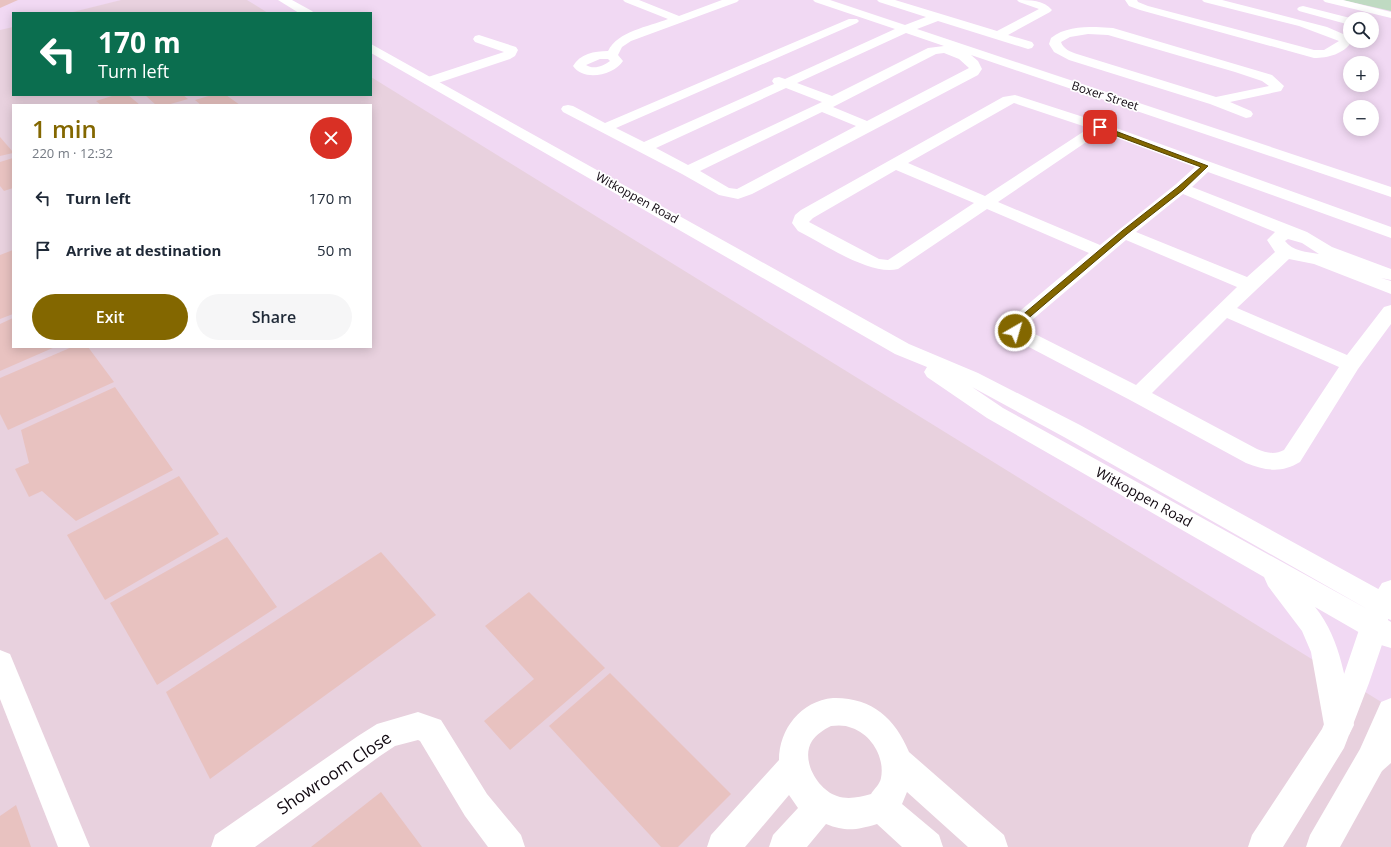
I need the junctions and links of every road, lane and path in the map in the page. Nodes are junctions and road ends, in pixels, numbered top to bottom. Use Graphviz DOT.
graph roads {
  1 [pos="284,0"];
  2 [pos="629,0"];
  3 [pos="732,0"];
  4 [pos="819,0"];
  5 [pos="884,0"];
  6 [pos="1023,0"];
  7 [pos="1131,0"];
  8 [pos="1208,0"];
  9 [pos="1333,1"];
  10 [pos="1351,5"];
  11 [pos="1290,6"];
  12 [pos="306,12"];
  13 [pos="1319,13"];
  14 [pos="1391,15"];
  15 [pos="937,17"];
  16 [pos="1334,17"];
  17 [pos="677,19"];
  18 [pos="1343,19"];
  19 [pos="853,21"];
  20 [pos="906,29"];
  21 [pos="997,36"];
  22 [pos="479,39"];
  23 [pos="886,39"];
  24 [pos="900,43"];
  25 [pos="1028,45"];
  26 [pos="914,48"];
  27 [pos="372,49"];
  28 [pos="928,52"];
  29 [pos="612,55"];
  30 [pos="744,68"];
  31 [pos="430,81"];
  32 [pos="786,84"];
  33 [pos="1211,100"];
  34 [pos="827,104"];
  35 [pos="1192,104"];
  36 [pos="568,109"];
  37 [pos="1160,114"];
  38 [pos="1246,114"];
  39 [pos="1178,120"];
  40 [pos="868,126"];
  41 [pos="1100,127"];
  42 [pos="604,128"];
  43 [pos="644,148"];
  44 [pos="896,164"];
  45 [pos="1205,166"];
  46 [pos="688,171"];
  47 [pos="1181,188"];
  48 [pos="1391,192"];
  49 [pos="987,202"];
  50 [pos="1124,233"];
  51 [pos="1391,233"];
  52 [pos="1298,235"];
  53 [pos="1102,252"];
  54 [pos="1286,252"];
  55 [pos="1391,275"];
  56 [pos="1249,285"];
  57 [pos="1391,288"];
  58 [pos="1224,309"];
  59 [pos="1391,311"];
  60 [pos="902,348"];
  61 [pos="1351,364"];
  62 [pos="1138,395"];
  63 [pos="1268,568"];
  64 [pos="1386,613"];
  65 [pos="0,663"];
  66 [pos="1391,712"];
  67 [pos="1339,725"];
  68 [pos="1381,752"];
  69 [pos="896,761"];
  70 [pos="793,767"];
  71 [pos="821,806"];
  72 [pos="881,807"];
  73 [pos="74,847"];
  74 [pos="227,847"];
  75 [pos="508,847"];
  76 [pos="723,847"];
  77 [pos="785,847"];
  78 [pos="927,847"];
  79 [pos="992,847"];
  80 [pos="1264,847"];
  81 [pos="1322,847"];
  1 -- 12 [label="street"];
  2 -- 17 [label="street"];
  3 -- 17 [label="street"];
  4 -- 20 [label="street, Boxer Street"];
  5 -- 15 [label="street"];
  6 -- 21 [label="street"];
  7 -- 8 [label="street"];
  9 -- 10 [label="street"];
  9 -- 13 [label="street"];
  10 -- 14 [label="street"];
  10 -- 16 [label="street"];
  11 -- 13 [label="street"];
  13 -- 16 [label="street"];
  15 -- 20 [label="street"];
  15 -- 21 [label="street"];
  16 -- 18 [label="street"];
  17 -- 29 [label="street"];
  19 -- 30 [label="street"];
  20 -- 23 [label="street"];
  20 -- 37 [label="street, Boxer Street"];
  21 -- 25 [label="street"];
  22 -- 31 [label="street"];
  23 -- 24 [label="street"];
  23 -- 32 [label="street"];
  26 -- 28 [label="street"];
  27 -- 31 [label="street, Witkoppen Road"];
  28 -- 34 [label="street"];
  28 -- 40 [label="street"];
  30 -- 32 [label="street"];
  30 -- 42 [label="street"];
  31 -- 60 [label="street, Witkoppen Road"];
  32 -- 34 [label="street"];
  32 -- 43 [label="street"];
  33 -- 35 [label="street"];
  33 -- 35 [label="street"];
  33 -- 38 [label="street"];
  34 -- 40 [label="street"];
  34 -- 46 [label="street"];
  35 -- 37 [label="street"];
  35 -- 39 [label="street"];
  36 -- 42 [label="street"];
  37 -- 39 [label="street, Boxer Street"];
  39 -- 48 [label="street, Boxer Street"];
  40 -- 46 [label="street"];
  41 -- 44 [label="street"];
  41 -- 45 [label="street"];
  41 -- 49 [label="street"];
  42 -- 43 [label="street"];
  43 -- 46 [label="street"];
  44 -- 49 [label="street"];
  44 -- 49 [label="street"];
  45 -- 47 [label="street"];
  45 -- 51 [label="street"];
  47 -- 50 [label="street"];
  47 -- 52 [label="street"];
  49 -- 53 [label="street"];
  50 -- 53 [label="street"];
  50 -- 56 [label="street"];
  52 -- 54 [label="street"];
  52 -- 55 [label="street"];
  53 -- 62 [label="street"];
  54 -- 56 [label="street"];
  54 -- 57 [label="street"];
  56 -- 58 [label="street"];
  58 -- 61 [label="street"];
  58 -- 62 [label="street"];
  59 -- 61 [label="street"];
  60 -- 63 [label="street, Witkoppen Road"];
  60 -- 64 [label="street, Witkoppen Road"];
  61 -- 62 [label="street"];
  63 -- 64 [label="street, Witkoppen Road"];
  63 -- 67 [label="street"];
  64 -- 67 [label="street"];
  65 -- 73 [label="street"];
  66 -- 68 [label="street"];
  67 -- 80 [label="street"];
  68 -- 81 [label="street"];
  69 -- 70 [label="street"];
  69 -- 72 [label="street"];
  69 -- 79 [label="street"];
  70 -- 71 [label="street"];
  70 -- 76 [label="street"];
  71 -- 72 [label="street"];
  71 -- 77 [label="street"];
  72 -- 78 [label="street"];
  74 -- 75 [label="street, Showroom Close"];
}
